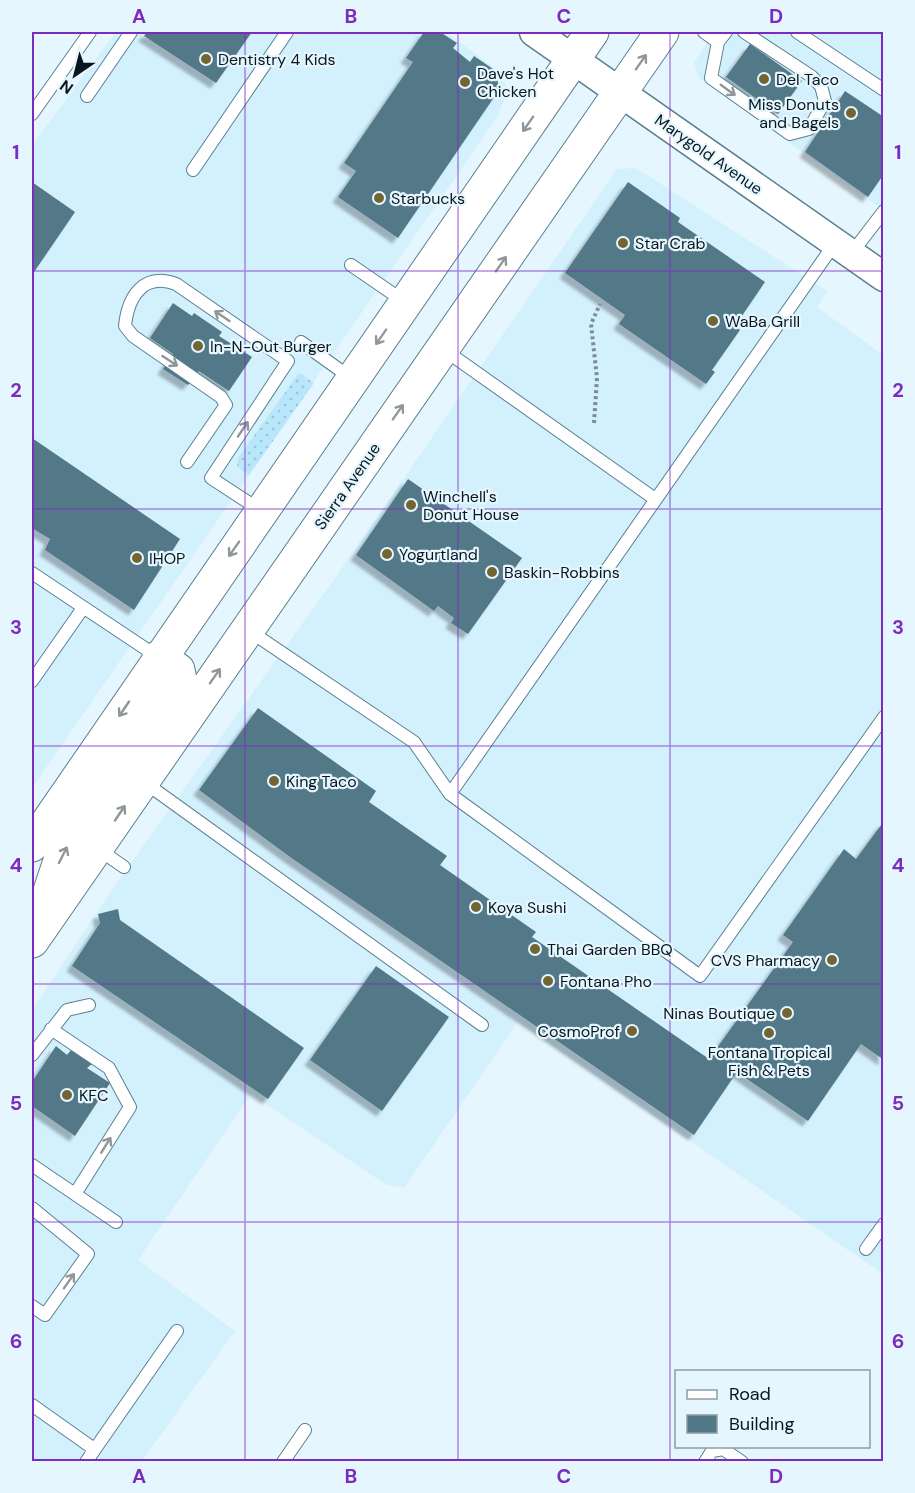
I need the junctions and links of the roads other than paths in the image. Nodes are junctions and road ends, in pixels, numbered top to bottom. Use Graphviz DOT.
graph roads {
  1 [pos="90,32"];
  2 [pos="131,32"];
  3 [pos="287,32"];
  4 [pos="534,32"];
  5 [pos="592,32"];
  6 [pos="662,32"];
  7 [pos="704,32"];
  8 [pos="744,32"];
  9 [pos="797,32"];
  10 [pos="722,37"];
  11 [pos="573,59"];
  12 [pos="884,90"];
  13 [pos="620,92"];
  14 [pos="87,96"];
  15 [pos="32,114"];
  16 [pos="193,170"];
  17 [pos="884,212"];
  18 [pos="843,248"];
  19 [pos="351,265"];
  20 [pos="884,277"];
  21 [pos="405,303"];
  22 [pos="301,342"];
  23 [pos="442,348"];
  24 [pos="352,378"];
  25 [pos="187,462"];
  26 [pos="655,499"];
  27 [pos="261,510"];
  28 [pos="32,573"];
  29 [pos="83,608"];
  30 [pos="247,630"];
  31 [pos="159,657"];
  32 [pos="32,681"];
  33 [pos="884,717"];
  34 [pos="142,781"];
  35 [pos="450,794"];
  36 [pos="32,845"];
  37 [pos="97,848"];
  38 [pos="124,867"];
  39 [pos="35,936"];
  40 [pos="89,1005"];
  41 [pos="482,1025"];
  42 [pos="51,1029"];
  43 [pos="32,1055"];
  44 [pos="32,1165"];
  45 [pos="75,1194"];
  46 [pos="32,1208"];
  47 [pos="116,1222"];
  48 [pos="884,1224"];
  49 [pos="866,1249"];
  50 [pos="32,1306"];
  51 [pos="177,1331"];
  52 [pos="32,1405"];
  53 [pos="305,1430"];
  54 [pos="94,1449"];
  55 [pos="86,1461"];
  56 [pos="283,1461"];
  57 [pos="705,1461"];
  58 [pos="742,1461"];
  1 -- 15 [label="lane"];
  2 -- 14 [label="lane"];
  3 -- 16 [label="lane"];
  4 -- 11 [label="street, Marygold Avenue"];
  5 -- 11 [label="main road"];
  13 -- 6 [label="main road, Sierra Avenue, one-way"];
  7 -- 10 [label="lane"];
  10 -- 8 [label="lane, one-way"];
  9 -- 12 [label="lane"];
  11 -- 13 [label="street, Marygold Avenue"];
  11 -- 21 [label="main road, one-way"];
  13 -- 18 [label="street, Marygold Avenue"];
  23 -- 13 [label="main road, Sierra Avenue, one-way"];
  17 -- 18 [label="lane"];
  18 -- 20 [label="street, Marygold Avenue"];
  18 -- 26 [label="lane"];
  19 -- 21 [label="lane"];
  21 -- 24 [label="main road, one-way"];
  22 -- 24 [label="lane"];
  23 -- 26 [label="lane"];
  30 -- 23 [label="main road, Sierra Avenue, one-way"];
  24 -- 27 [label="main road"];
  27 -- 25 [label="lane, one-way"];
  26 -- 35 [label="lane"];
  27 -- 31 [label="main road, one-way"];
  28 -- 29 [label="lane"];
  29 -- 31 [label="lane"];
  29 -- 32 [label="lane"];
  34 -- 30 [label="main road, Sierra Avenue, one-way"];
  30 -- 35 [label="lane"];
  31 -- 36 [label="main road, one-way"];
  39 -- 31 [label="main road, one-way"];
  33 -- 35 [label="lane"];
  37 -- 34 [label="main road, Sierra Avenue, one-way"];
  34 -- 41 [label="lane"];
  37 -- 38 [label="lane"];
  37 -- 39 [label="main road, Sierra Avenue"];
  40 -- 42 [label="lane"];
  42 -- 43 [label="lane"];
  45 -- 42 [label="lane, one-way"];
  44 -- 45 [label="lane"];
  45 -- 47 [label="lane"];
  50 -- 46 [label="lane, one-way"];
  48 -- 49 [label="lane"];
  51 -- 54 [label="lane"];
  52 -- 54 [label="lane"];
  53 -- 56 [label="lane"];
  54 -- 55 [label="lane"];
  57 -- 58 [label="lane"];
}
